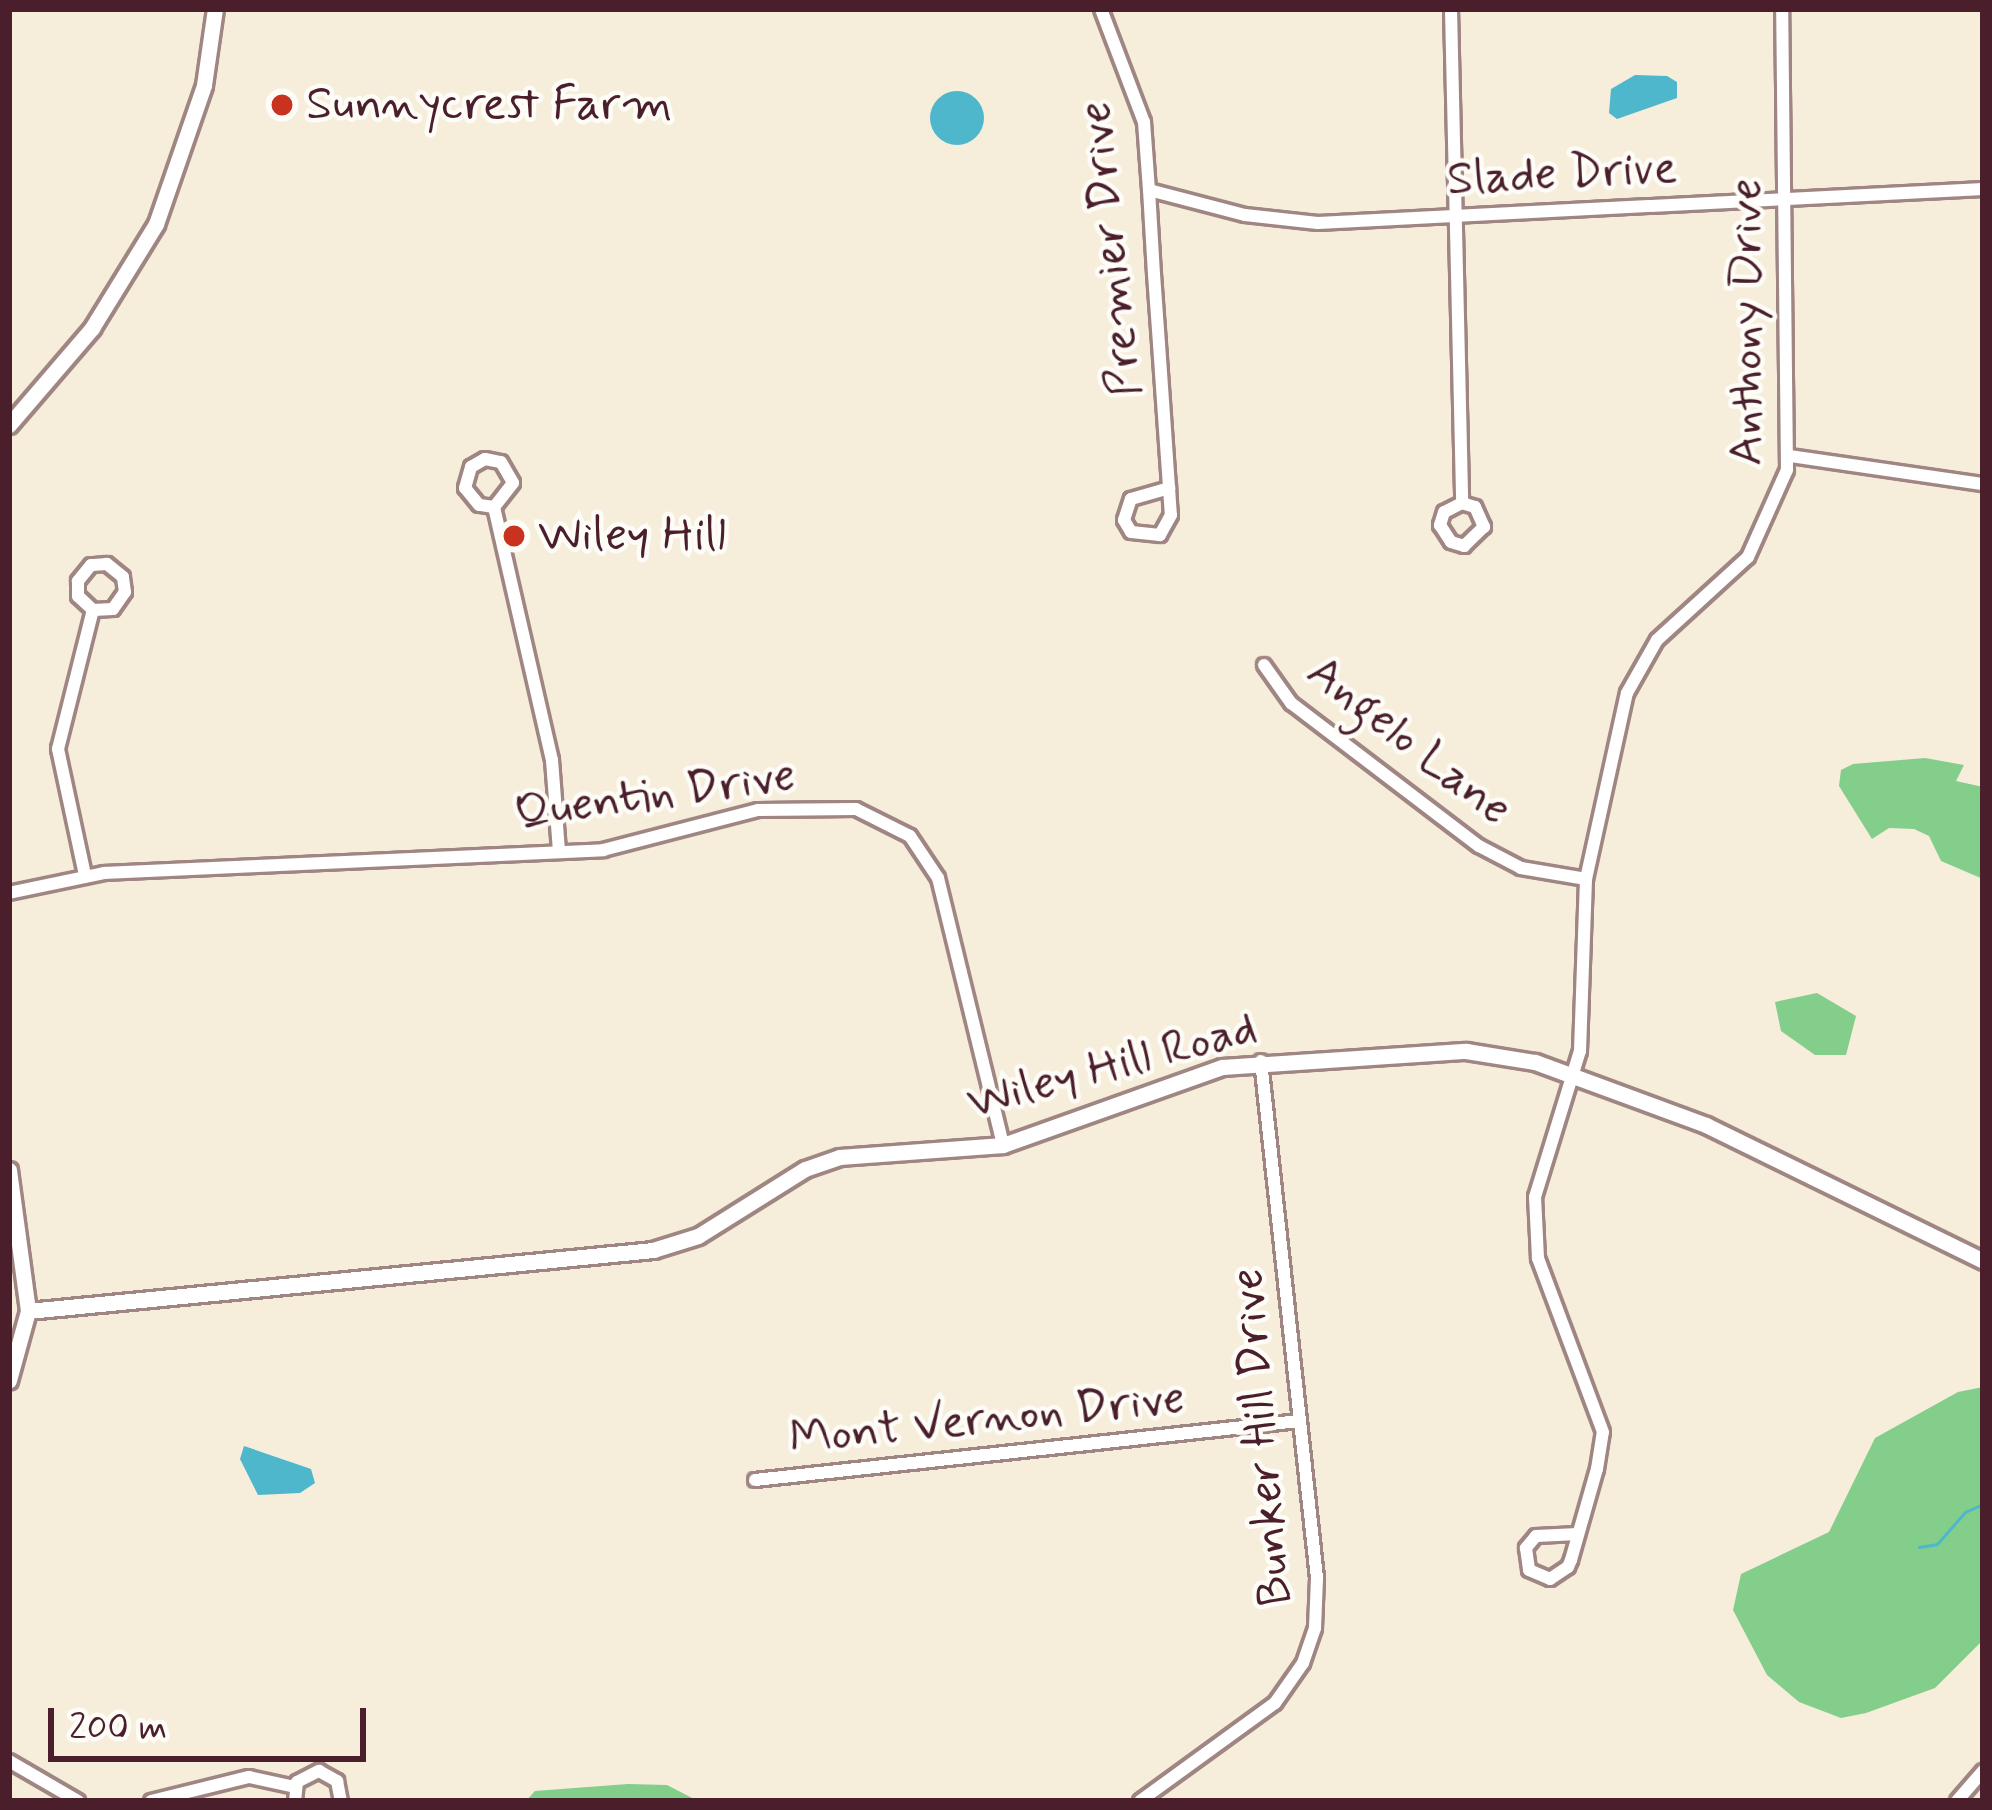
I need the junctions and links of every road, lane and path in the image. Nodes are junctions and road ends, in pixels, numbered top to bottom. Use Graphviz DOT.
graph roads {
  1 [pos="215,9"];
  2 [pos="1101,9"];
  3 [pos="1451,9"];
  4 [pos="1782,9"];
  5 [pos="1983,189"];
  6 [pos="1149,190"];
  7 [pos="1785,198"];
  8 [pos="1454,215"];
  9 [pos="9,425"];
  10 [pos="1790,456"];
  11 [pos="1983,484"];
  12 [pos="1169,488"];
  13 [pos="1462,503"];
  14 [pos="494,507"];
  15 [pos="93,610"];
  16 [pos="1264,664"];
  17 [pos="559,852"];
  18 [pos="85,875"];
  19 [pos="1586,879"];
  20 [pos="9,893"];
  21 [pos="1261,1061"];
  22 [pos="1575,1077"];
  23 [pos="1003,1144"];
  24 [pos="9,1170"];
  25 [pos="1983,1261"];
  26 [pos="28,1311"];
  27 [pos="9,1380"];
  28 [pos="1299,1421"];
  29 [pos="755,1480"];
  30 [pos="1579,1534"];
  31 [pos="9,1761"];
  32 [pos="1983,1771"];
  33 [pos="295,1794"];
  34 [pos="78,1801"];
  35 [pos="152,1801"];
  36 [pos="341,1801"];
  37 [pos="1141,1801"];
  38 [pos="1958,1801"];
  1 -- 9 [label="street"];
  2 -- 6 [label="street, Premier Drive"];
  3 -- 8 [label="street"];
  4 -- 7 [label="street, Anthony Drive"];
  5 -- 7 [label="street, Slade Drive"];
  6 -- 8 [label="street, Slade Drive"];
  6 -- 12 [label="street, Premier Drive"];
  7 -- 8 [label="street, Slade Drive"];
  7 -- 10 [label="street, Anthony Drive"];
  8 -- 13 [label="street"];
  10 -- 11 [label="street"];
  10 -- 19 [label="street, Anthony Drive"];
  12 -- 12 [label="street, Premier Drive"];
  14 -- 14 [label="street"];
  14 -- 17 [label="street"];
  15 -- 15 [label="street"];
  15 -- 18 [label="street"];
  16 -- 19 [label="street, Angelo Lane"];
  17 -- 18 [label="street, Quentin Drive"];
  17 -- 23 [label="street, Quentin Drive"];
  18 -- 20 [label="street, Quentin Drive"];
  19 -- 22 [label="street, Anthony Drive"];
  21 -- 22 [label="street, Wiley Hill Road"];
  21 -- 23 [label="street, Wiley Hill Road"];
  21 -- 28 [label="street, Bunker Hill Drive"];
  22 -- 25 [label="street, Wiley Hill Road"];
  22 -- 30 [label="street, Anthony Drive"];
  23 -- 26 [label="street, Wiley Hill Road"];
  24 -- 26 [label="street"];
  26 -- 27 [label="street"];
  28 -- 29 [label="street, Mont Vernon Drive"];
  28 -- 37 [label="street, Bunker Hill Drive"];
  30 -- 30 [label="street"];
  31 -- 34 [label="street"];
  32 -- 38 [label="street"];
  33 -- 35 [label="street"];
  33 -- 36 [label="street"];
}
